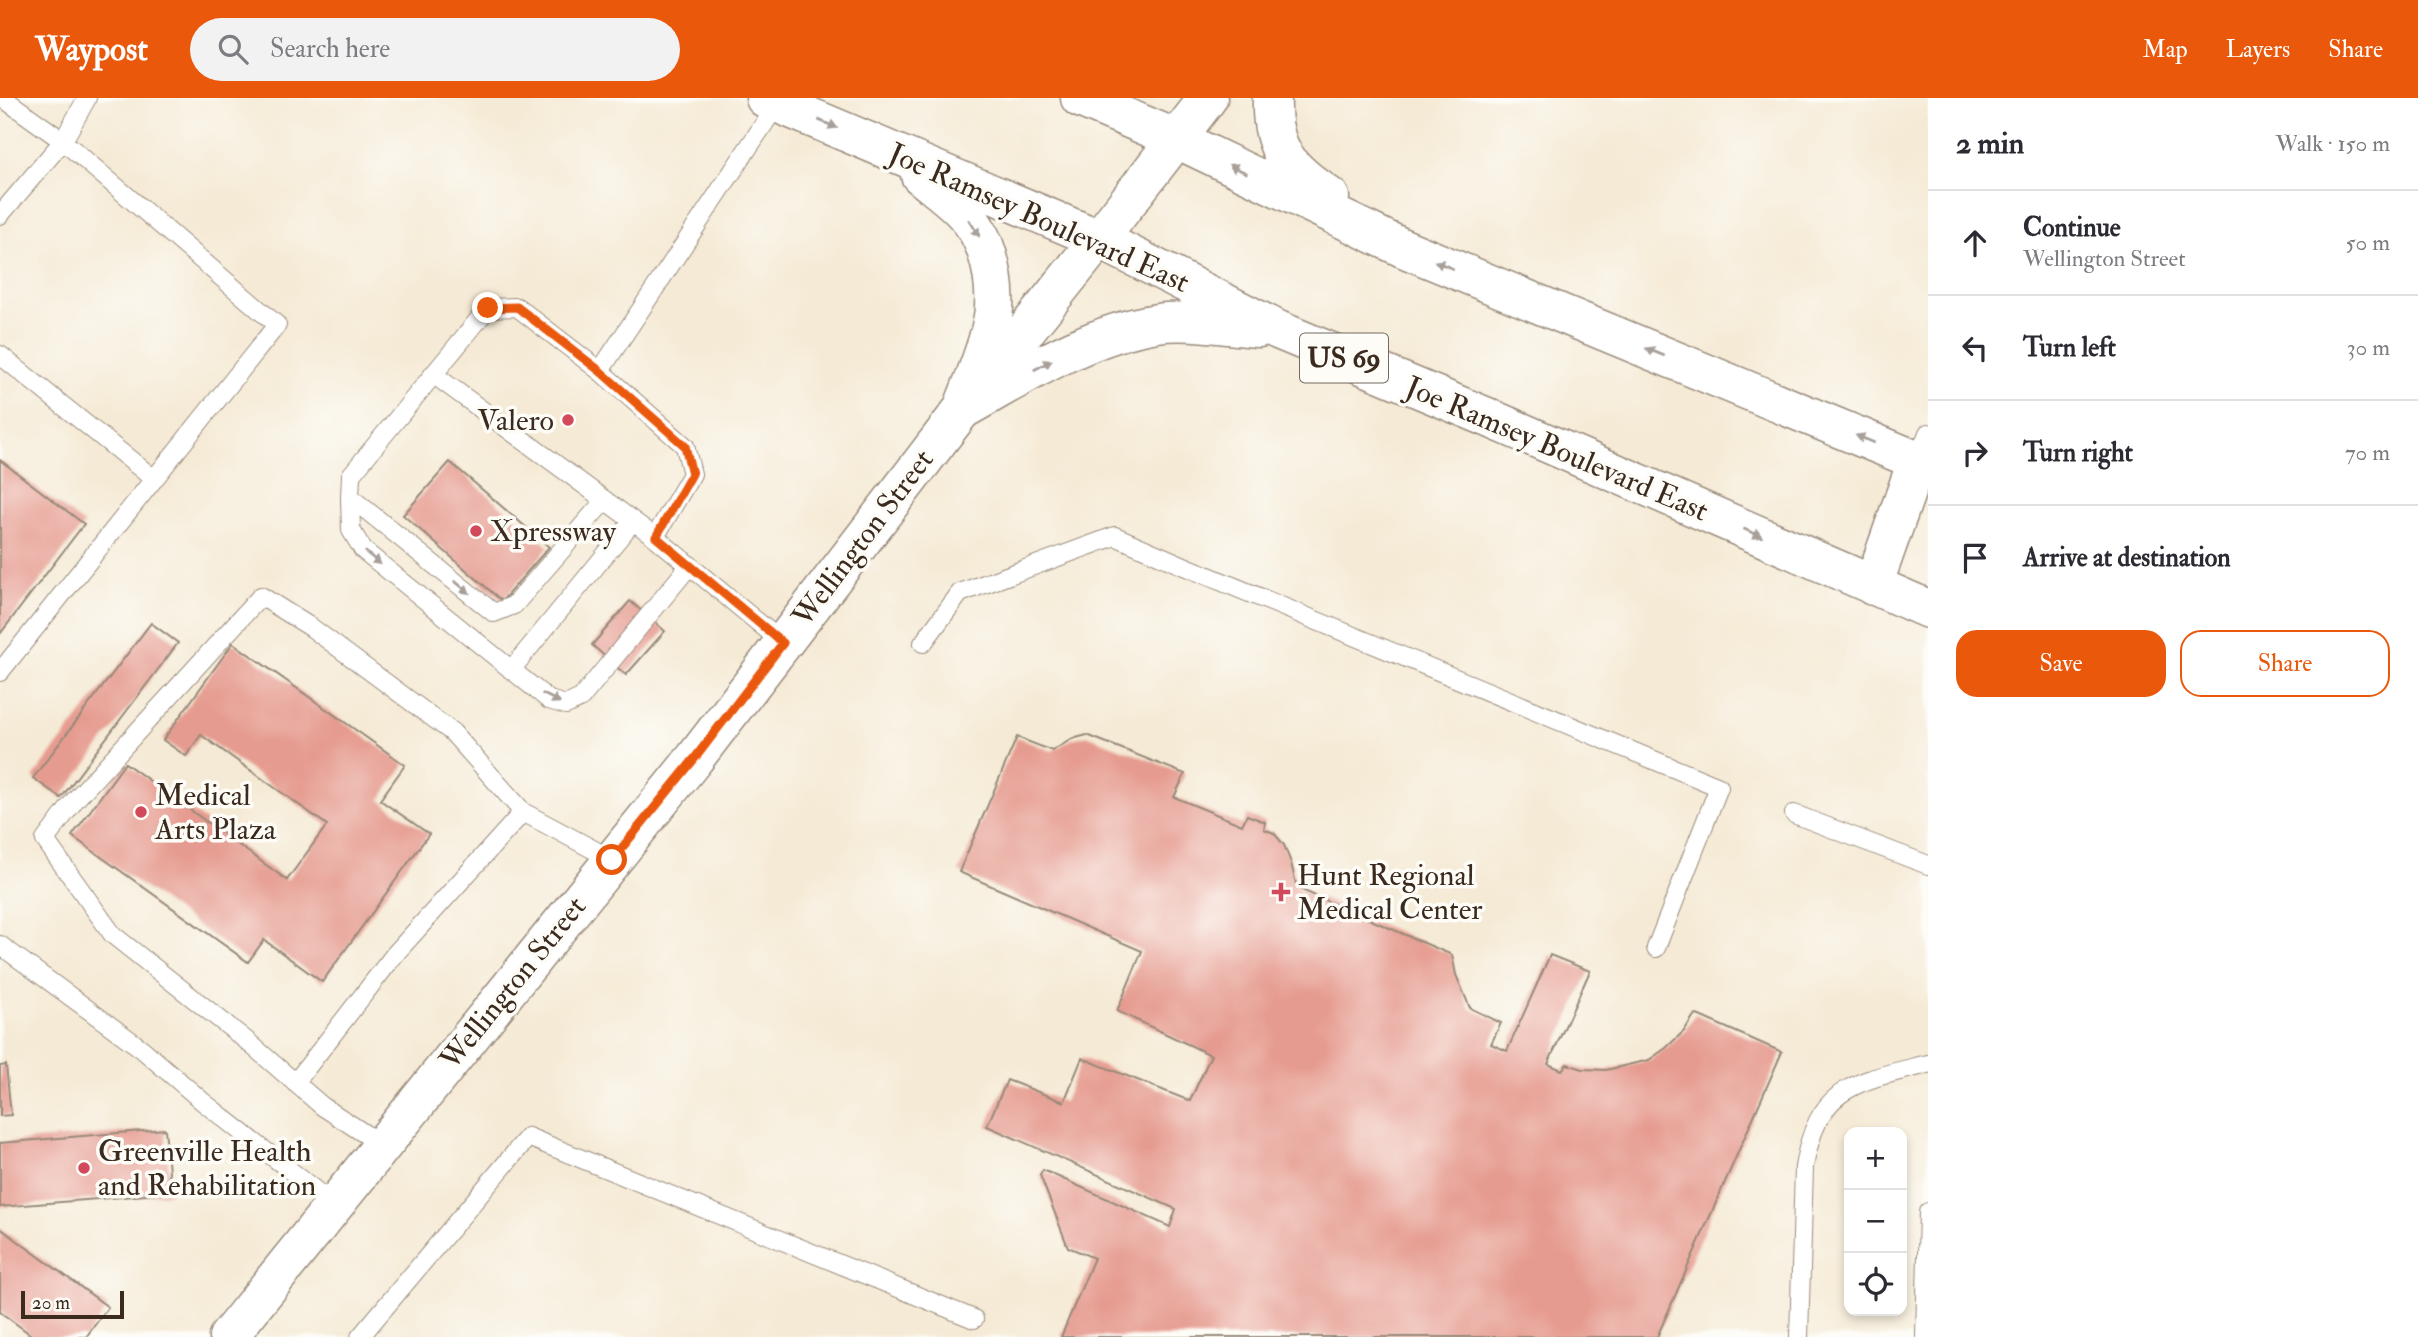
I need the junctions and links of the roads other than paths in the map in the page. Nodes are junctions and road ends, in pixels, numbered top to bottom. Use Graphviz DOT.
graph roads {
  1 [pos="3,98"];
  2 [pos="87,98"];
  3 [pos="1080,98"];
  4 [pos="1208,98"];
  5 [pos="1272,98"];
  6 [pos="771,101"];
  7 [pos="1177,139"];
  8 [pos="63,141"];
  9 [pos="888,149"];
  10 [pos="0,215"];
  11 [pos="1099,239"];
  12 [pos="1403,248"];
  13 [pos="1278,330"];
  14 [pos="0,355"];
  15 [pos="600,371"];
  16 [pos="433,373"];
  17 [pos="962,410"];
  18 [pos="1924,453"];
  19 [pos="154,480"];
  20 [pos="349,497"];
  21 [pos="605,500"];
  22 [pos="633,521"];
  23 [pos="656,537"];
  24 [pos="690,565"];
  25 [pos="1873,586"];
  26 [pos="1928,609"];
  27 [pos="783,643"];
  28 [pos="923,643"];
  29 [pos="511,670"];
  30 [pos="0,672"];
  31 [pos="523,811"];
  32 [pos="1794,814"];
  33 [pos="612,860"];
  34 [pos="1928,865"];
  35 [pos="0,945"];
  36 [pos="1656,948"];
  37 [pos="1928,1064"];
  38 [pos="295,1083"];
  39 [pos="382,1145"];
  40 [pos="334,1205"];
  41 [pos="1928,1212"];
  42 [pos="974,1319"];
  43 [pos="228,1337"];
  44 [pos="360,1337"];
  45 [pos="1799,1337"];
  46 [pos="1925,1337"];
  1 -- 8 [label="lane"];
  2 -- 8 [label="lane"];
  3 -- 7 [label="main road"];
  4 -- 7 [label="main road, Wellington Street"];
  5 -- 12 [label="main road"];
  6 -- 9 [label="main road, Joe Ramsey Boulevard East / US 69, one-way"];
  6 -- 15 [label="lane"];
  7 -- 11 [label="main road, Wellington Street"];
  12 -- 7 [label="main road, one-way"];
  8 -- 10 [label="lane"];
  8 -- 19 [label="lane"];
  9 -- 11 [label="main road, Joe Ramsey Boulevard East / US 69"];
  9 -- 17 [label="main road, one-way"];
  11 -- 13 [label="main road, Joe Ramsey Boulevard East / US 69"];
  11 -- 17 [label="main road, Wellington Street"];
  18 -- 12 [label="main road, one-way"];
  17 -- 13 [label="main road, one-way"];
  13 -- 25 [label="main road, Joe Ramsey Boulevard East / US 69, one-way"];
  14 -- 19 [label="lane"];
  15 -- 16 [label="lane"];
  15 -- 23 [label="lane"];
  16 -- 20 [label="lane"];
  16 -- 21 [label="lane"];
  17 -- 27 [label="main road, Wellington Street"];
  18 -- 25 [label="main road"];
  19 -- 30 [label="lane"];
  20 -- 21 [label="lane, one-way"];
  20 -- 29 [label="lane, one-way"];
  21 -- 22 [label="lane"];
  22 -- 23 [label="lane"];
  22 -- 29 [label="lane"];
  23 -- 24 [label="lane"];
  24 -- 27 [label="lane"];
  29 -- 24 [label="lane, one-way"];
  25 -- 26 [label="main road, Joe Ramsey Boulevard East / US 69"];
  27 -- 33 [label="main road, Wellington Street"];
  28 -- 36 [label="lane"];
  31 -- 33 [label="lane"];
  31 -- 38 [label="lane"];
  31 -- 38 [label="lane"];
  32 -- 34 [label="lane"];
  33 -- 39 [label="main road, Wellington Street"];
  35 -- 40 [label="lane"];
  37 -- 45 [label="lane"];
  38 -- 39 [label="lane"];
  39 -- 40 [label="main road, Wellington Street"];
  40 -- 43 [label="main road, Wellington Street"];
  41 -- 46 [label="lane"];
  42 -- 44 [label="lane"];
}
